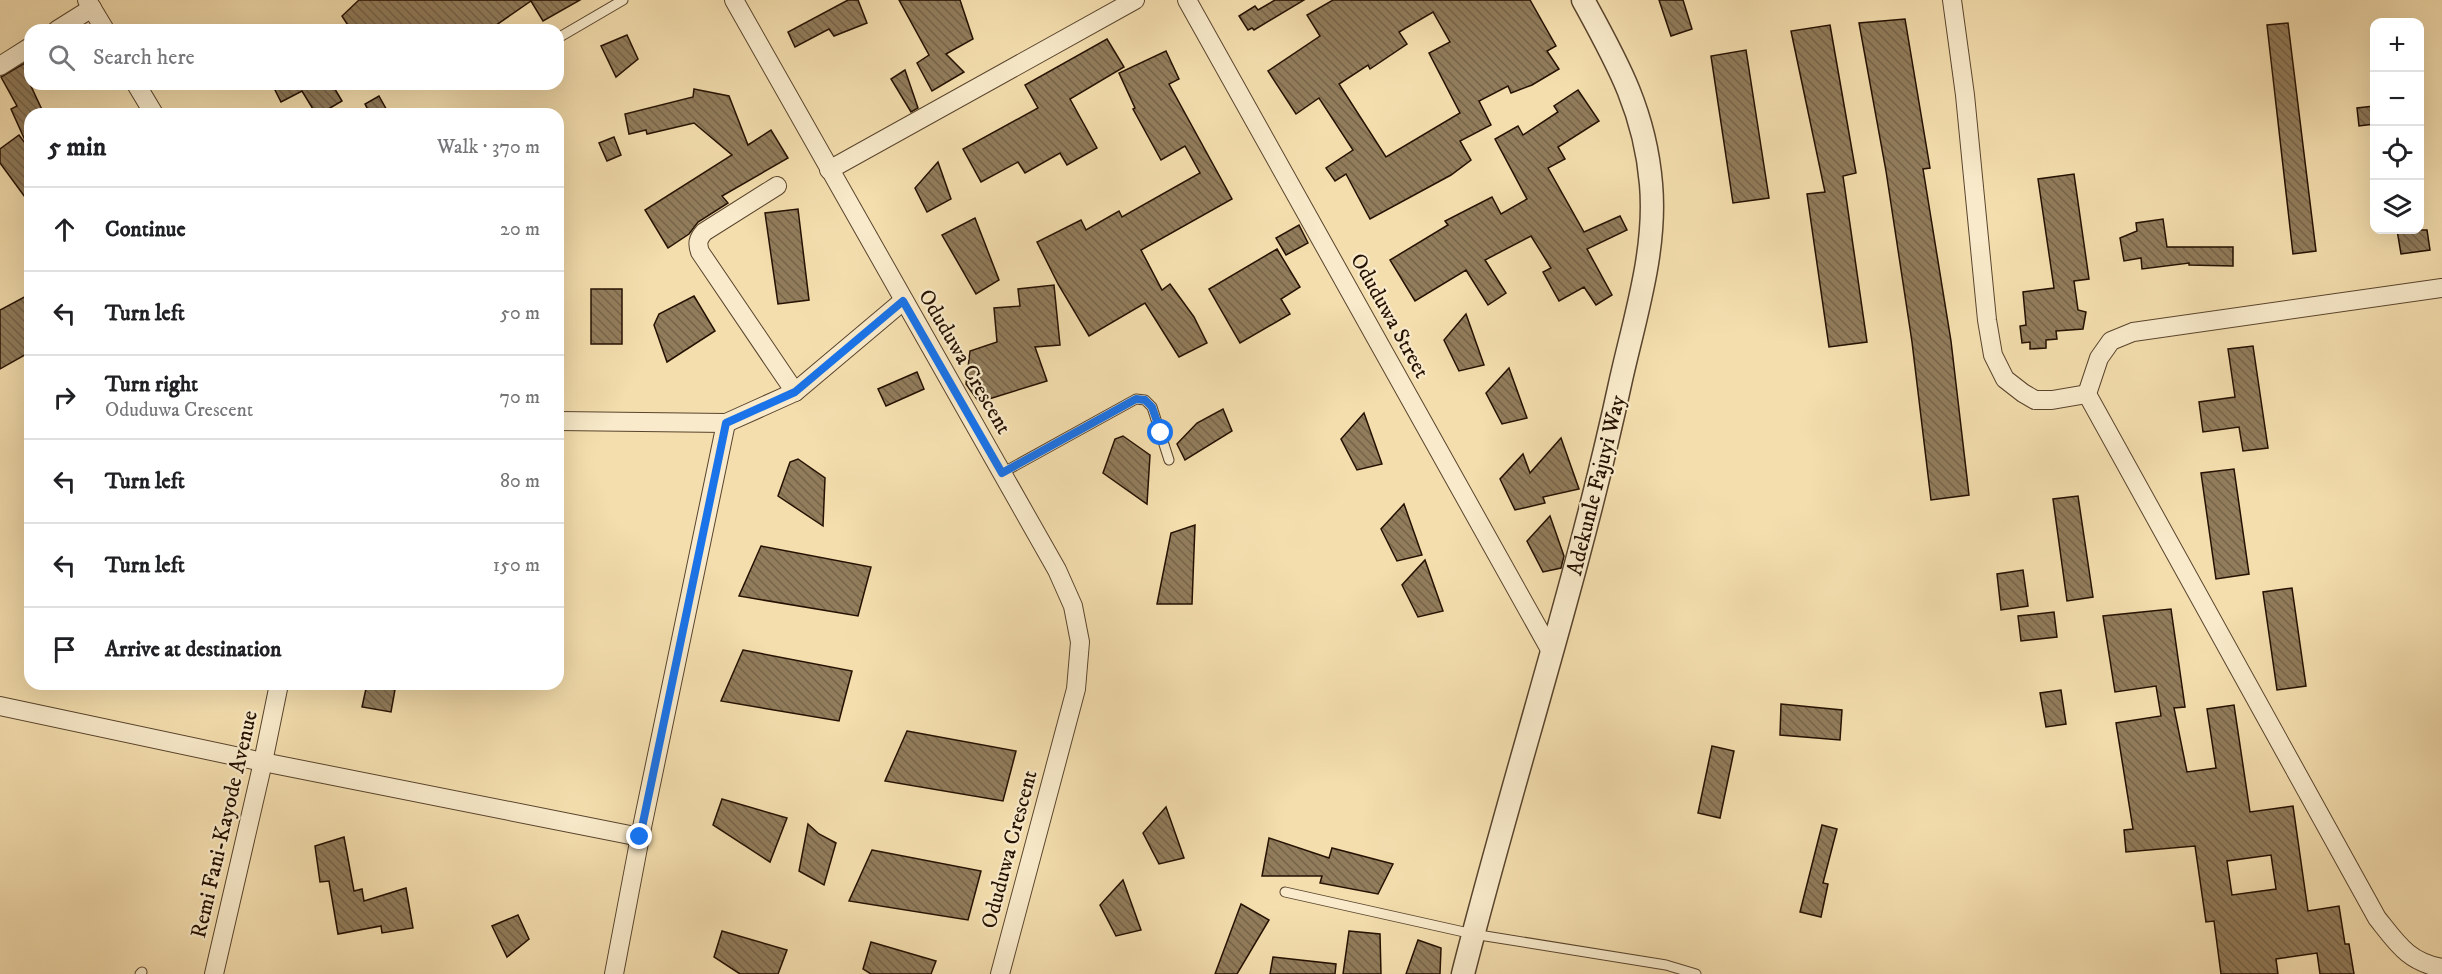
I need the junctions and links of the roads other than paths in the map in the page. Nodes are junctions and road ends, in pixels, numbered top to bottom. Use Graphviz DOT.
graph roads {
  1 [pos="623,0"];
  2 [pos="734,0"];
  3 [pos="1135,0"];
  4 [pos="1187,0"];
  5 [pos="1582,0"];
  6 [pos="1952,0"];
  7 [pos="89,4"];
  8 [pos="64,24"];
  9 [pos="101,24"];
  10 [pos="564,34"];
  11 [pos="24,51"];
  12 [pos="0,66"];
  13 [pos="140,90"];
  14 [pos="150,108"];
  15 [pos="829,170"];
  16 [pos="777,186"];
  17 [pos="2442,288"];
  18 [pos="903,301"];
  19 [pos="795,392"];
  20 [pos="2086,394"];
  21 [pos="564,421"];
  22 [pos="726,423"];
  23 [pos="1169,460"];
  24 [pos="1002,473"];
  25 [pos="1552,653"];
  26 [pos="278,690"];
  27 [pos="0,706"];
  28 [pos="263,762"];
  29 [pos="640,837"];
  30 [pos="1285,892"];
  31 [pos="1473,934"];
  32 [pos="2442,968"];
  33 [pos="214,974"];
  34 [pos="614,974"];
  35 [pos="1000,974"];
  36 [pos="1463,974"];
  37 [pos="1696,974"];
  1 -- 10 [label="lane"];
  2 -- 15 [label="street, Oduduwa Crescent"];
  3 -- 15 [label="street"];
  4 -- 25 [label="street, Oduduwa Street"];
  5 -- 25 [label="street, Adekunle Fajuyi Way"];
  6 -- 20 [label="street"];
  7 -- 8 [label="street"];
  7 -- 9 [label="street"];
  11 -- 12 [label="street"];
  13 -- 14 [label="street"];
  15 -- 18 [label="street, Oduduwa Crescent"];
  16 -- 19 [label="street"];
  17 -- 20 [label="street"];
  18 -- 19 [label="street"];
  18 -- 24 [label="street, Oduduwa Crescent"];
  19 -- 22 [label="street"];
  20 -- 32 [label="street"];
  21 -- 22 [label="street"];
  22 -- 29 [label="street"];
  23 -- 24 [label="lane"];
  24 -- 35 [label="street, Oduduwa Crescent"];
  25 -- 31 [label="street, Adekunle Fajuyi Way"];
  26 -- 28 [label="street, Remi Fani-Kayode Avenue"];
  27 -- 28 [label="street"];
  28 -- 29 [label="street"];
  28 -- 33 [label="street, Remi Fani-Kayode Avenue"];
  29 -- 34 [label="street"];
  30 -- 31 [label="lane"];
  31 -- 36 [label="street, Adekunle Fajuyi Way"];
  31 -- 37 [label="lane"];
}
